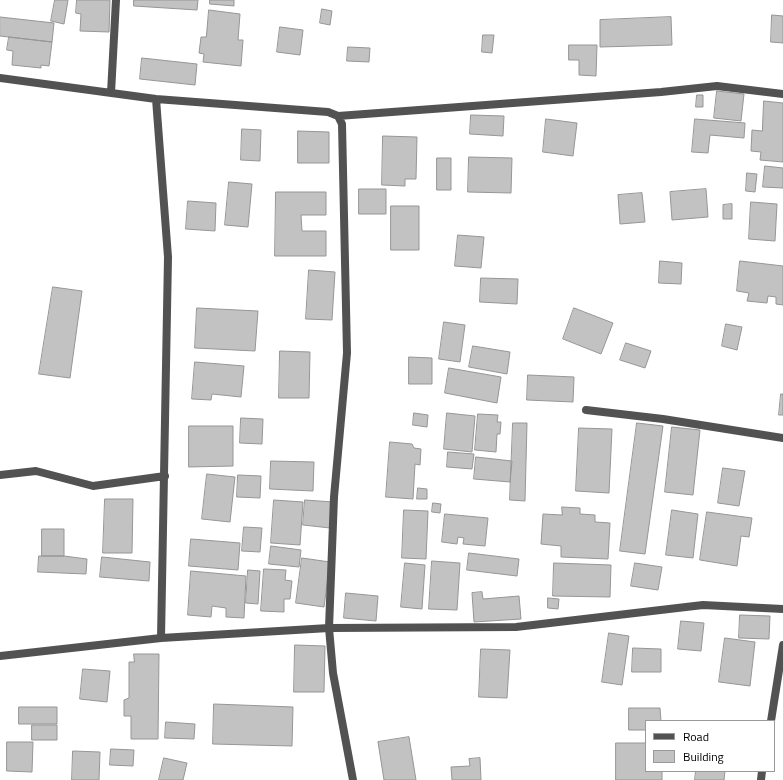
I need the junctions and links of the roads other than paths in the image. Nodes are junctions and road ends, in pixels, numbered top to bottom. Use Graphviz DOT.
graph roads {
  1 [pos="116,0"];
  2 [pos="0,78"];
  3 [pos="111,93"];
  4 [pos="783,94"];
  5 [pos="156,99"];
  6 [pos="338,116"];
  7 [pos="586,410"];
  8 [pos="783,438"];
  9 [pos="0,475"];
  10 [pos="165,476"];
  11 [pos="783,609"];
  12 [pos="329,628"];
  13 [pos="160,638"];
  14 [pos="783,645"];
  15 [pos="0,656"];
  16 [pos="771,720"];
  17 [pos="352,780"];
  1 -- 3 [label="street"];
  2 -- 3 [label="street"];
  3 -- 5 [label="street"];
  4 -- 6 [label="street"];
  5 -- 6 [label="street"];
  5 -- 10 [label="street"];
  6 -- 12 [label="street"];
  7 -- 8 [label="street"];
  9 -- 10 [label="street"];
  10 -- 13 [label="street"];
  11 -- 12 [label="street"];
  12 -- 13 [label="street"];
  12 -- 17 [label="street"];
  13 -- 15 [label="street"];
  14 -- 16 [label="street"];
}
